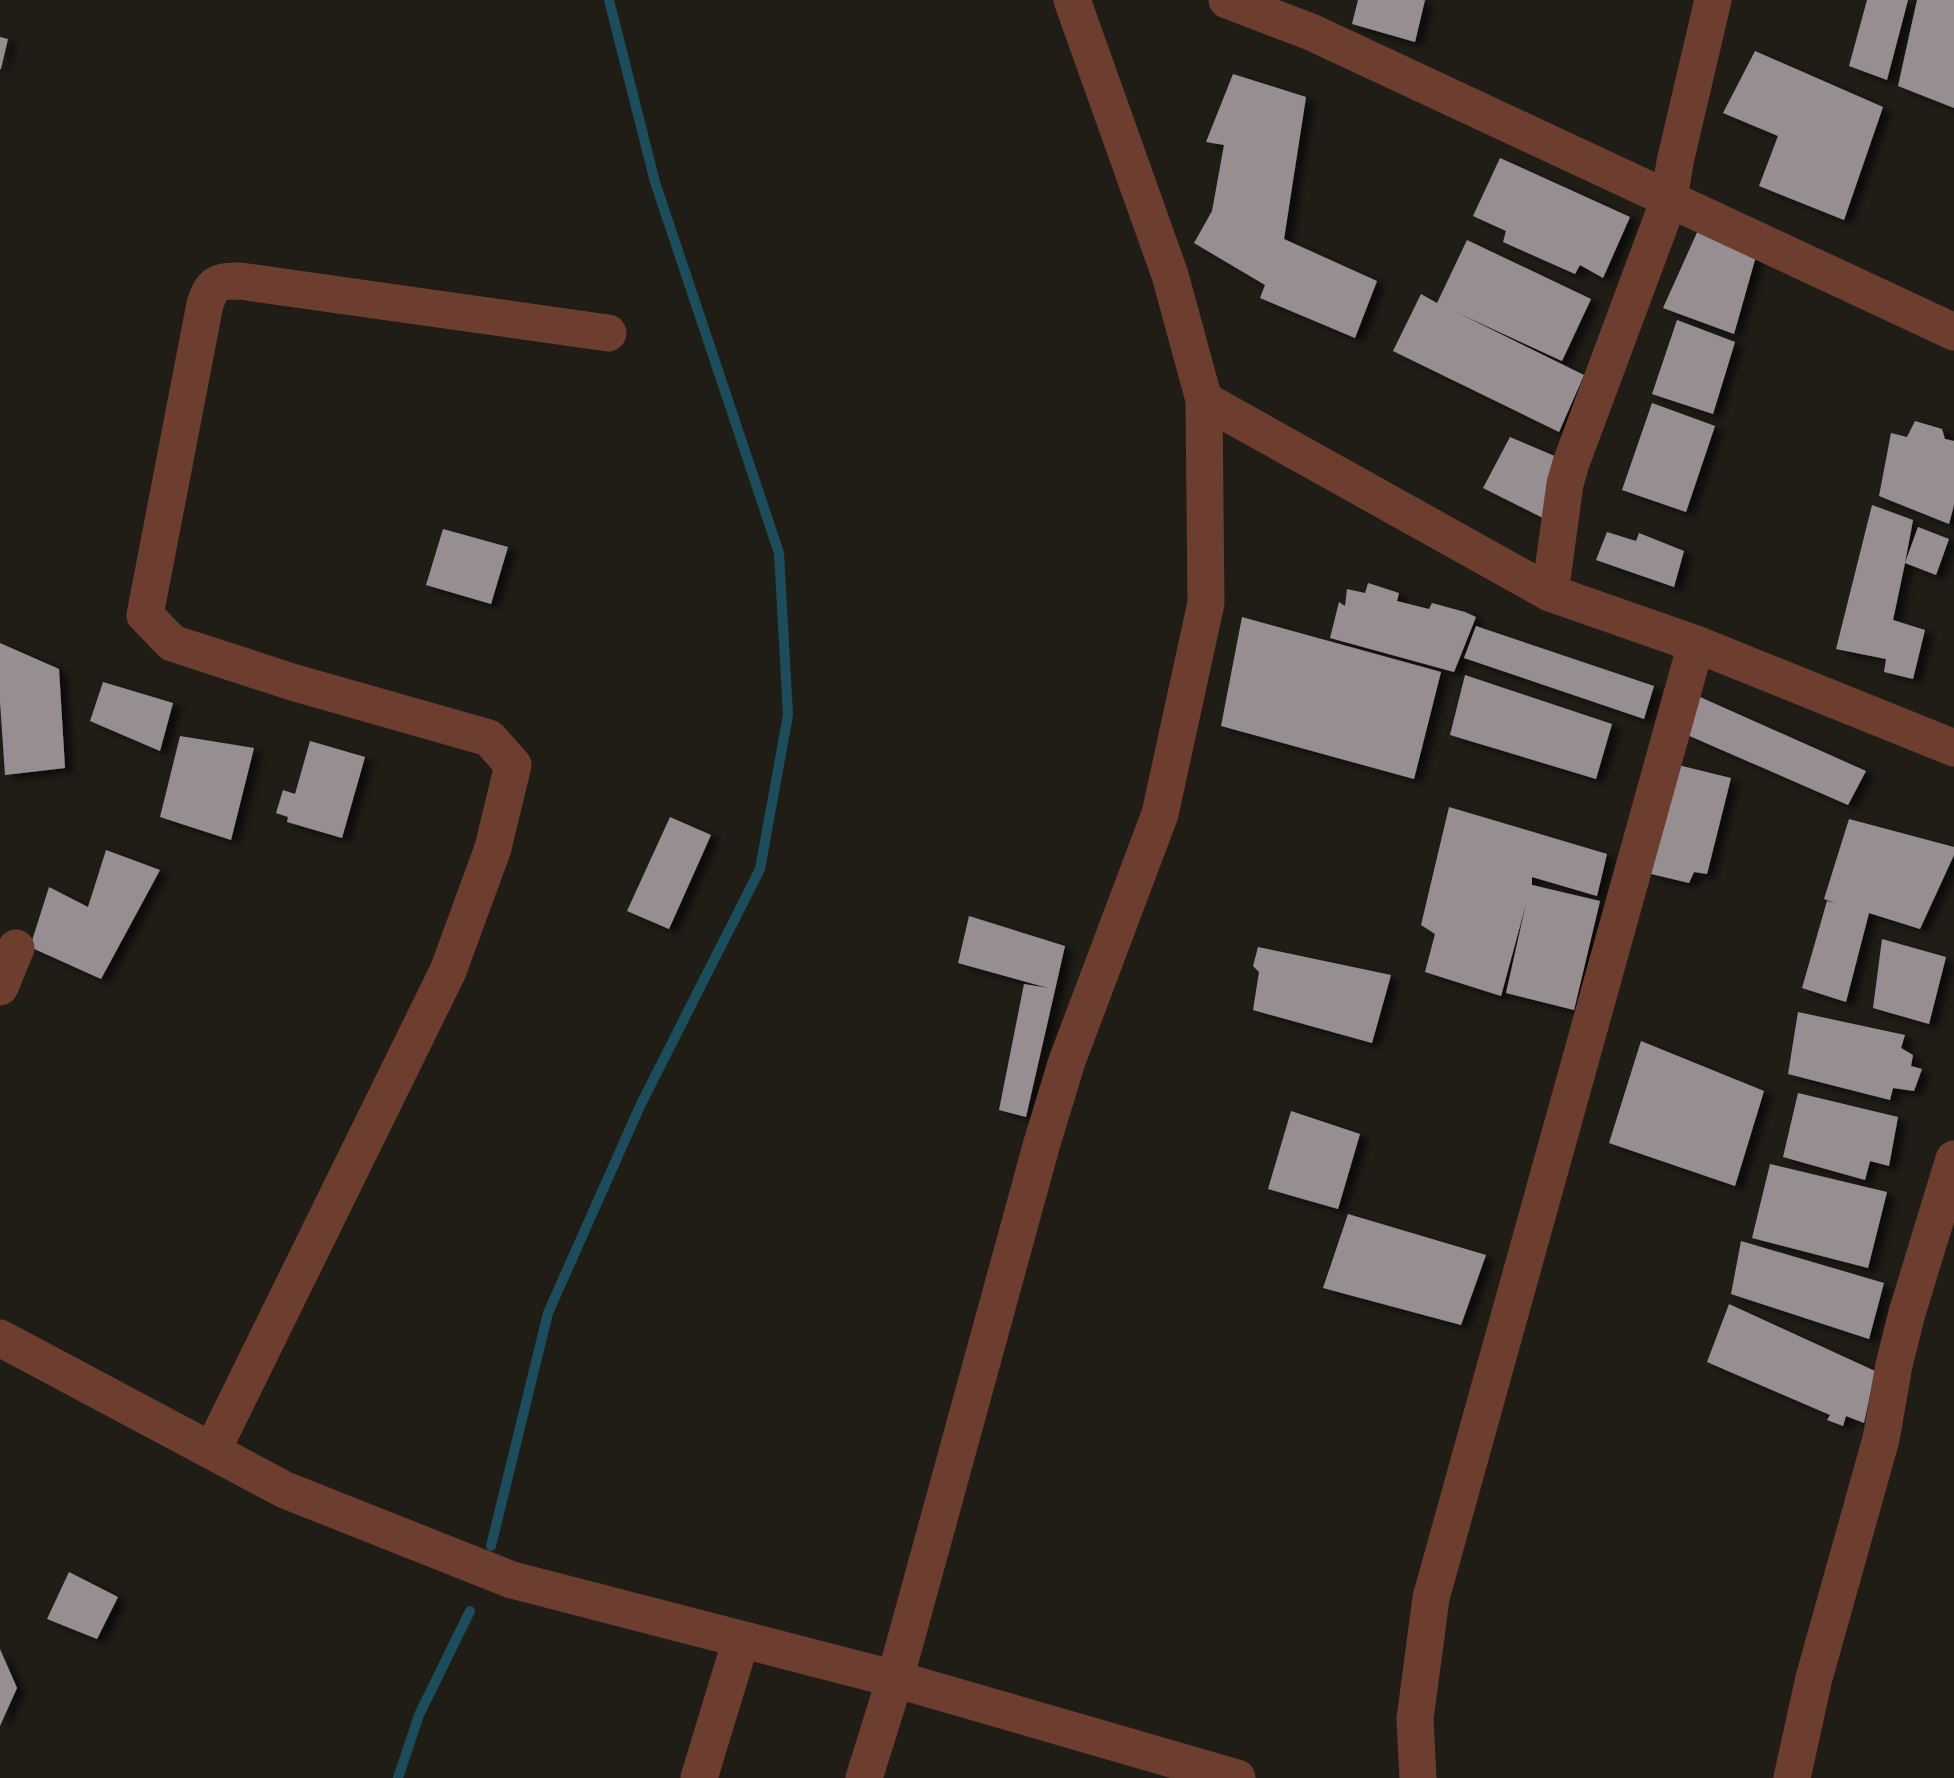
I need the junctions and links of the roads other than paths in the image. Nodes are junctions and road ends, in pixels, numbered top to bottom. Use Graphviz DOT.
graph roads {
  1 [pos="1072,0"];
  2 [pos="1227,0"];
  3 [pos="1713,0"];
  4 [pos="1669,200"];
  5 [pos="1954,332"];
  6 [pos="608,333"];
  7 [pos="1204,400"];
  8 [pos="1550,593"];
  9 [pos="1696,644"];
  10 [pos="1954,748"];
  11 [pos="16,948"];
  12 [pos="0,987"];
  13 [pos="1954,1159"];
  14 [pos="0,1338"];
  15 [pos="212,1451"];
  16 [pos="741,1640"];
  17 [pos="895,1679"];
  18 [pos="699,1778"];
  19 [pos="864,1778"];
  20 [pos="1237,1778"];
  21 [pos="1418,1778"];
  22 [pos="1792,1778"];
  1 -- 7 [label="street"];
  2 -- 4 [label="street"];
  3 -- 4 [label="street"];
  4 -- 5 [label="street"];
  4 -- 8 [label="street"];
  6 -- 15 [label="street"];
  7 -- 8 [label="street"];
  7 -- 17 [label="street"];
  8 -- 9 [label="street"];
  9 -- 10 [label="street"];
  9 -- 21 [label="street"];
  11 -- 12 [label="street"];
  13 -- 22 [label="street"];
  14 -- 15 [label="street"];
  15 -- 16 [label="street"];
  16 -- 17 [label="street"];
  16 -- 18 [label="street"];
  17 -- 19 [label="street"];
  17 -- 20 [label="street"];
}
